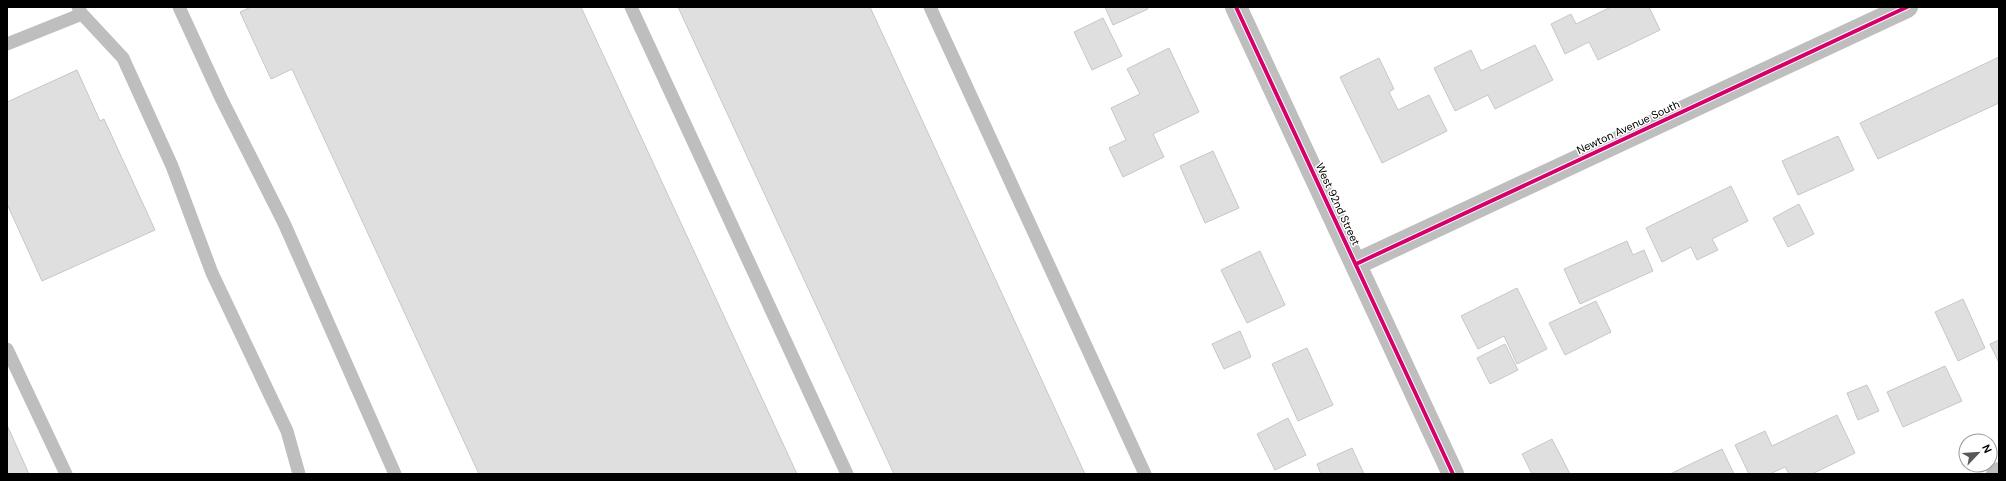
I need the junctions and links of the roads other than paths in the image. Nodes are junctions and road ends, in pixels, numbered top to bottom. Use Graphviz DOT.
graph roads {
  1 [pos="178,7"];
  2 [pos="631,7"];
  3 [pos="930,7"];
  4 [pos="1236,7"];
  5 [pos="1907,7"];
  6 [pos="80,10"];
  7 [pos="7,44"];
  8 [pos="1356,264"];
  9 [pos="7,349"];
  10 [pos="66,474"];
  11 [pos="299,474"];
  12 [pos="395,474"];
  13 [pos="848,474"];
  14 [pos="1145,474"];
  15 [pos="1453,474"];
  1 -- 12 [label="lane"];
  2 -- 13 [label="lane"];
  3 -- 14 [label="lane"];
  4 -- 8 [label="street, West 92nd Street"];
  5 -- 8 [label="street, Newton Avenue South"];
  6 -- 7 [label="lane"];
  6 -- 11 [label="lane"];
  8 -- 15 [label="street, West 92nd Street"];
  9 -- 10 [label="lane"];
}
